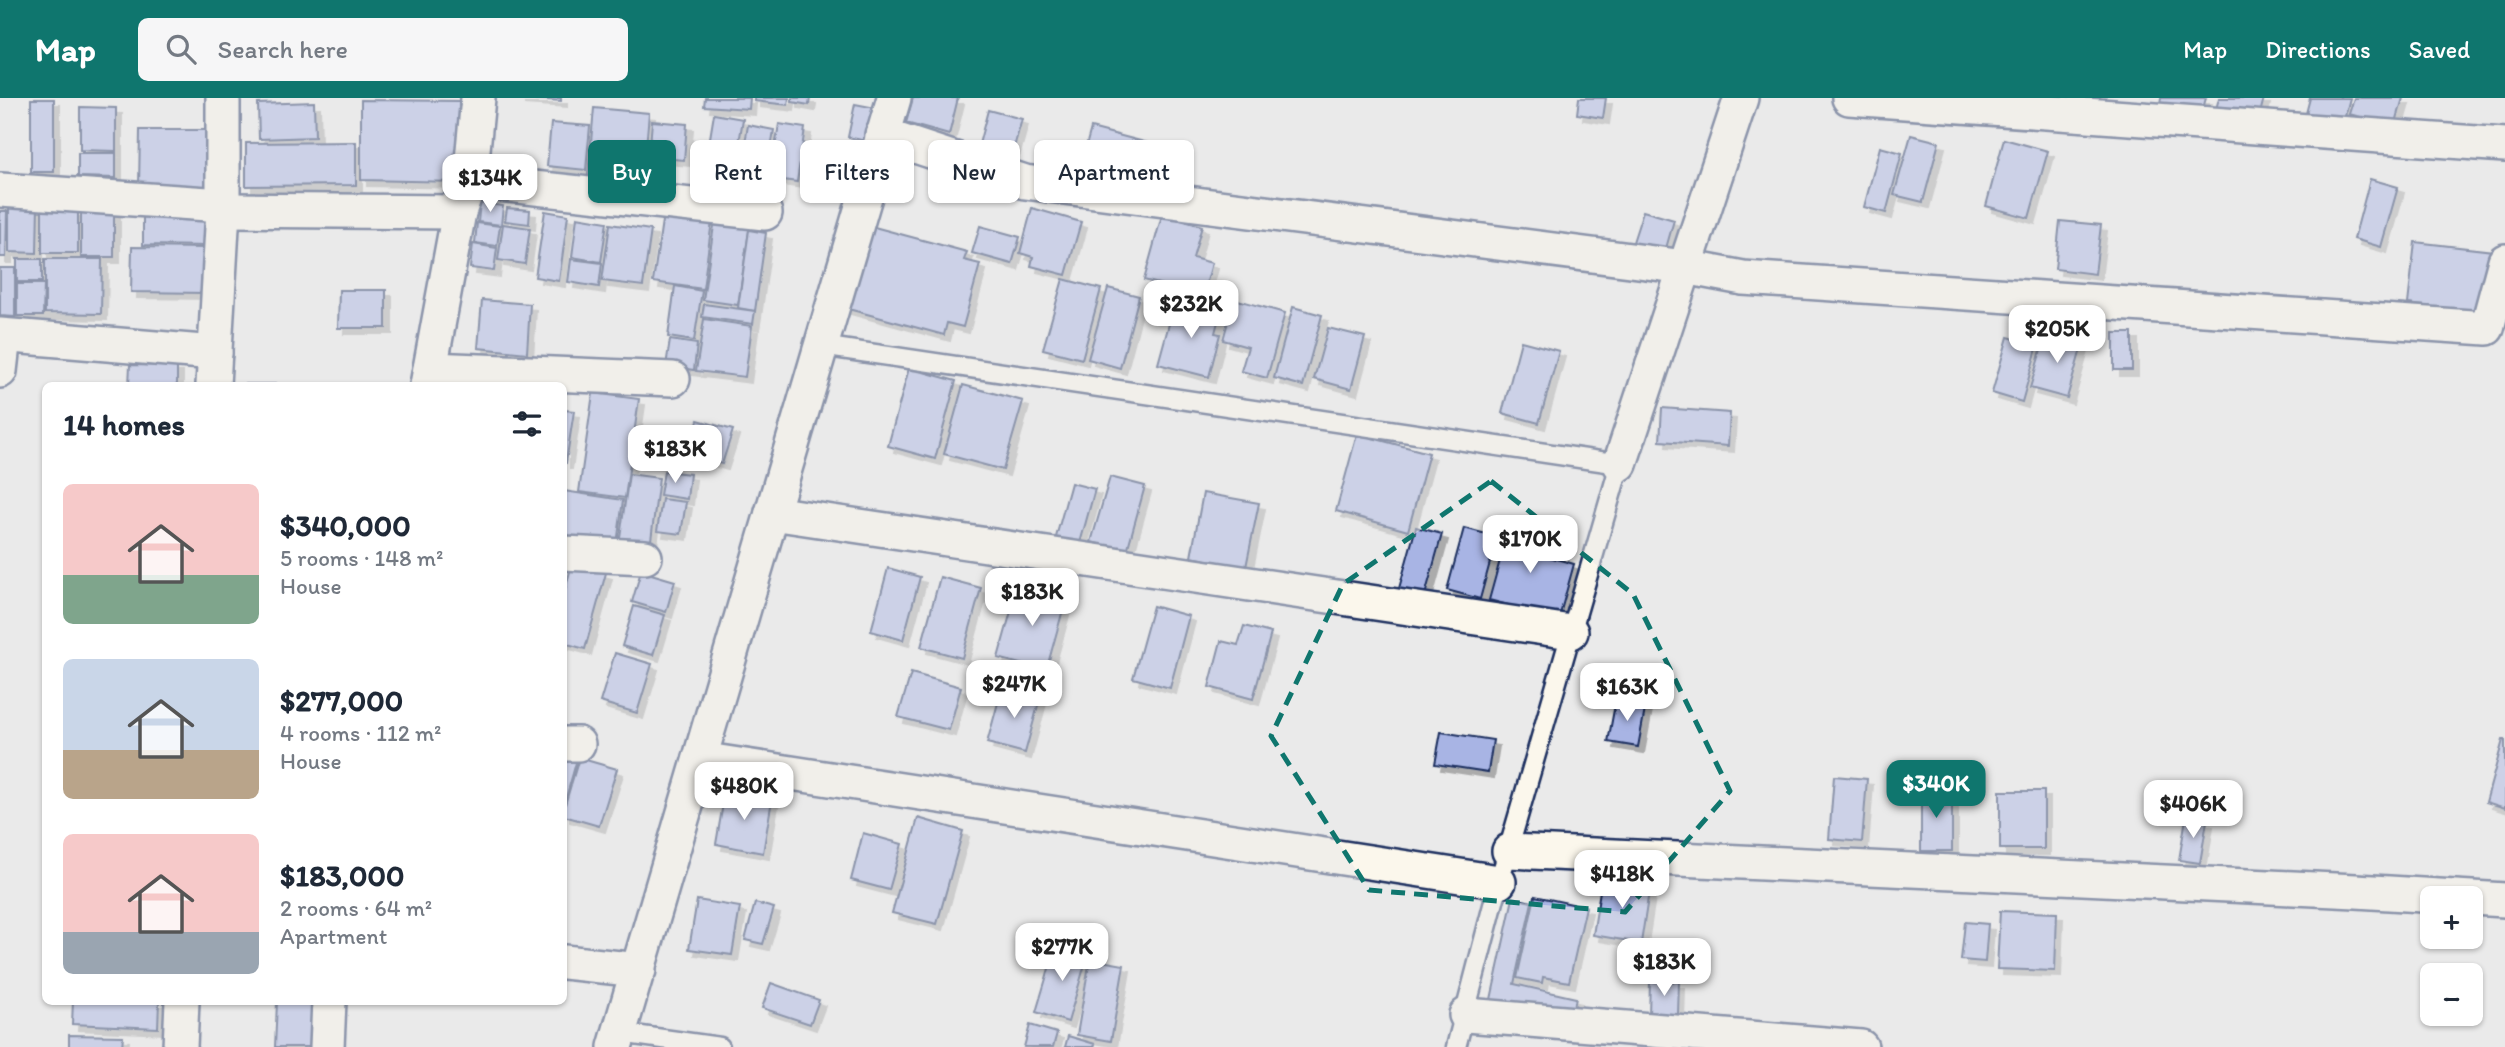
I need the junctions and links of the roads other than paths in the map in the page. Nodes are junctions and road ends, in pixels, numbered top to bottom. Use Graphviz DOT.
graph roads {
  1 [pos="223,98"];
  2 [pos="478,98"];
  3 [pos="894,98"];
  4 [pos="1741,98"];
  5 [pos="1849,98"];
  6 [pos="882,135"];
  7 [pos="2505,145"];
  8 [pos="470,181"];
  9 [pos="0,190"];
  10 [pos="223,207"];
  11 [pos="459,212"];
  12 [pos="765,213"];
  13 [pos="2505,261"];
  14 [pos="1685,267"];
  15 [pos="2,336"];
  16 [pos="821,346"];
  17 [pos="214,369"];
  18 [pos="0,371"];
  19 [pos="428,377"];
  20 [pos="673,380"];
  21 [pos="1620,464"];
  22 [pos="772,513"];
  23 [pos="567,553"];
  24 [pos="645,557"];
  25 [pos="1572,632"];
  26 [pos="700,759"];
  27 [pos="1504,867"];
  28 [pos="2505,900"];
  29 [pos="567,962"];
  30 [pos="623,968"];
  31 [pos="182,1005"];
  32 [pos="329,1005"];
  33 [pos="1466,1015"];
  34 [pos="617,1040"];
  35 [pos="180,1047"];
  36 [pos="327,1047"];
  37 [pos="720,1047"];
  38 [pos="1456,1047"];
  39 [pos="1861,1047"];
  1 -- 10 [label="street"];
  2 -- 8 [label="street"];
  3 -- 6 [label="street"];
  4 -- 14 [label="street"];
  5 -- 7 [label="street"];
  6 -- 14 [label="street"];
  6 -- 16 [label="street"];
  8 -- 11 [label="street"];
  8 -- 12 [label="street"];
  9 -- 10 [label="street"];
  10 -- 11 [label="street"];
  10 -- 17 [label="street"];
  11 -- 19 [label="street"];
  13 -- 14 [label="street"];
  14 -- 21 [label="street"];
  15 -- 17 [label="street"];
  15 -- 18 [label="street"];
  16 -- 21 [label="lane"];
  16 -- 22 [label="street"];
  19 -- 20 [label="street"];
  21 -- 25 [label="lane"];
  22 -- 25 [label="street"];
  22 -- 26 [label="street"];
  23 -- 24 [label="street"];
  25 -- 27 [label="lane"];
  26 -- 27 [label="street"];
  26 -- 30 [label="street"];
  27 -- 28 [label="street"];
  27 -- 33 [label="lane"];
  29 -- 30 [label="street"];
  30 -- 34 [label="street"];
  31 -- 35 [label="street"];
  32 -- 36 [label="street"];
  33 -- 38 [label="lane"];
  33 -- 39 [label="street"];
  34 -- 37 [label="lane"];
}
